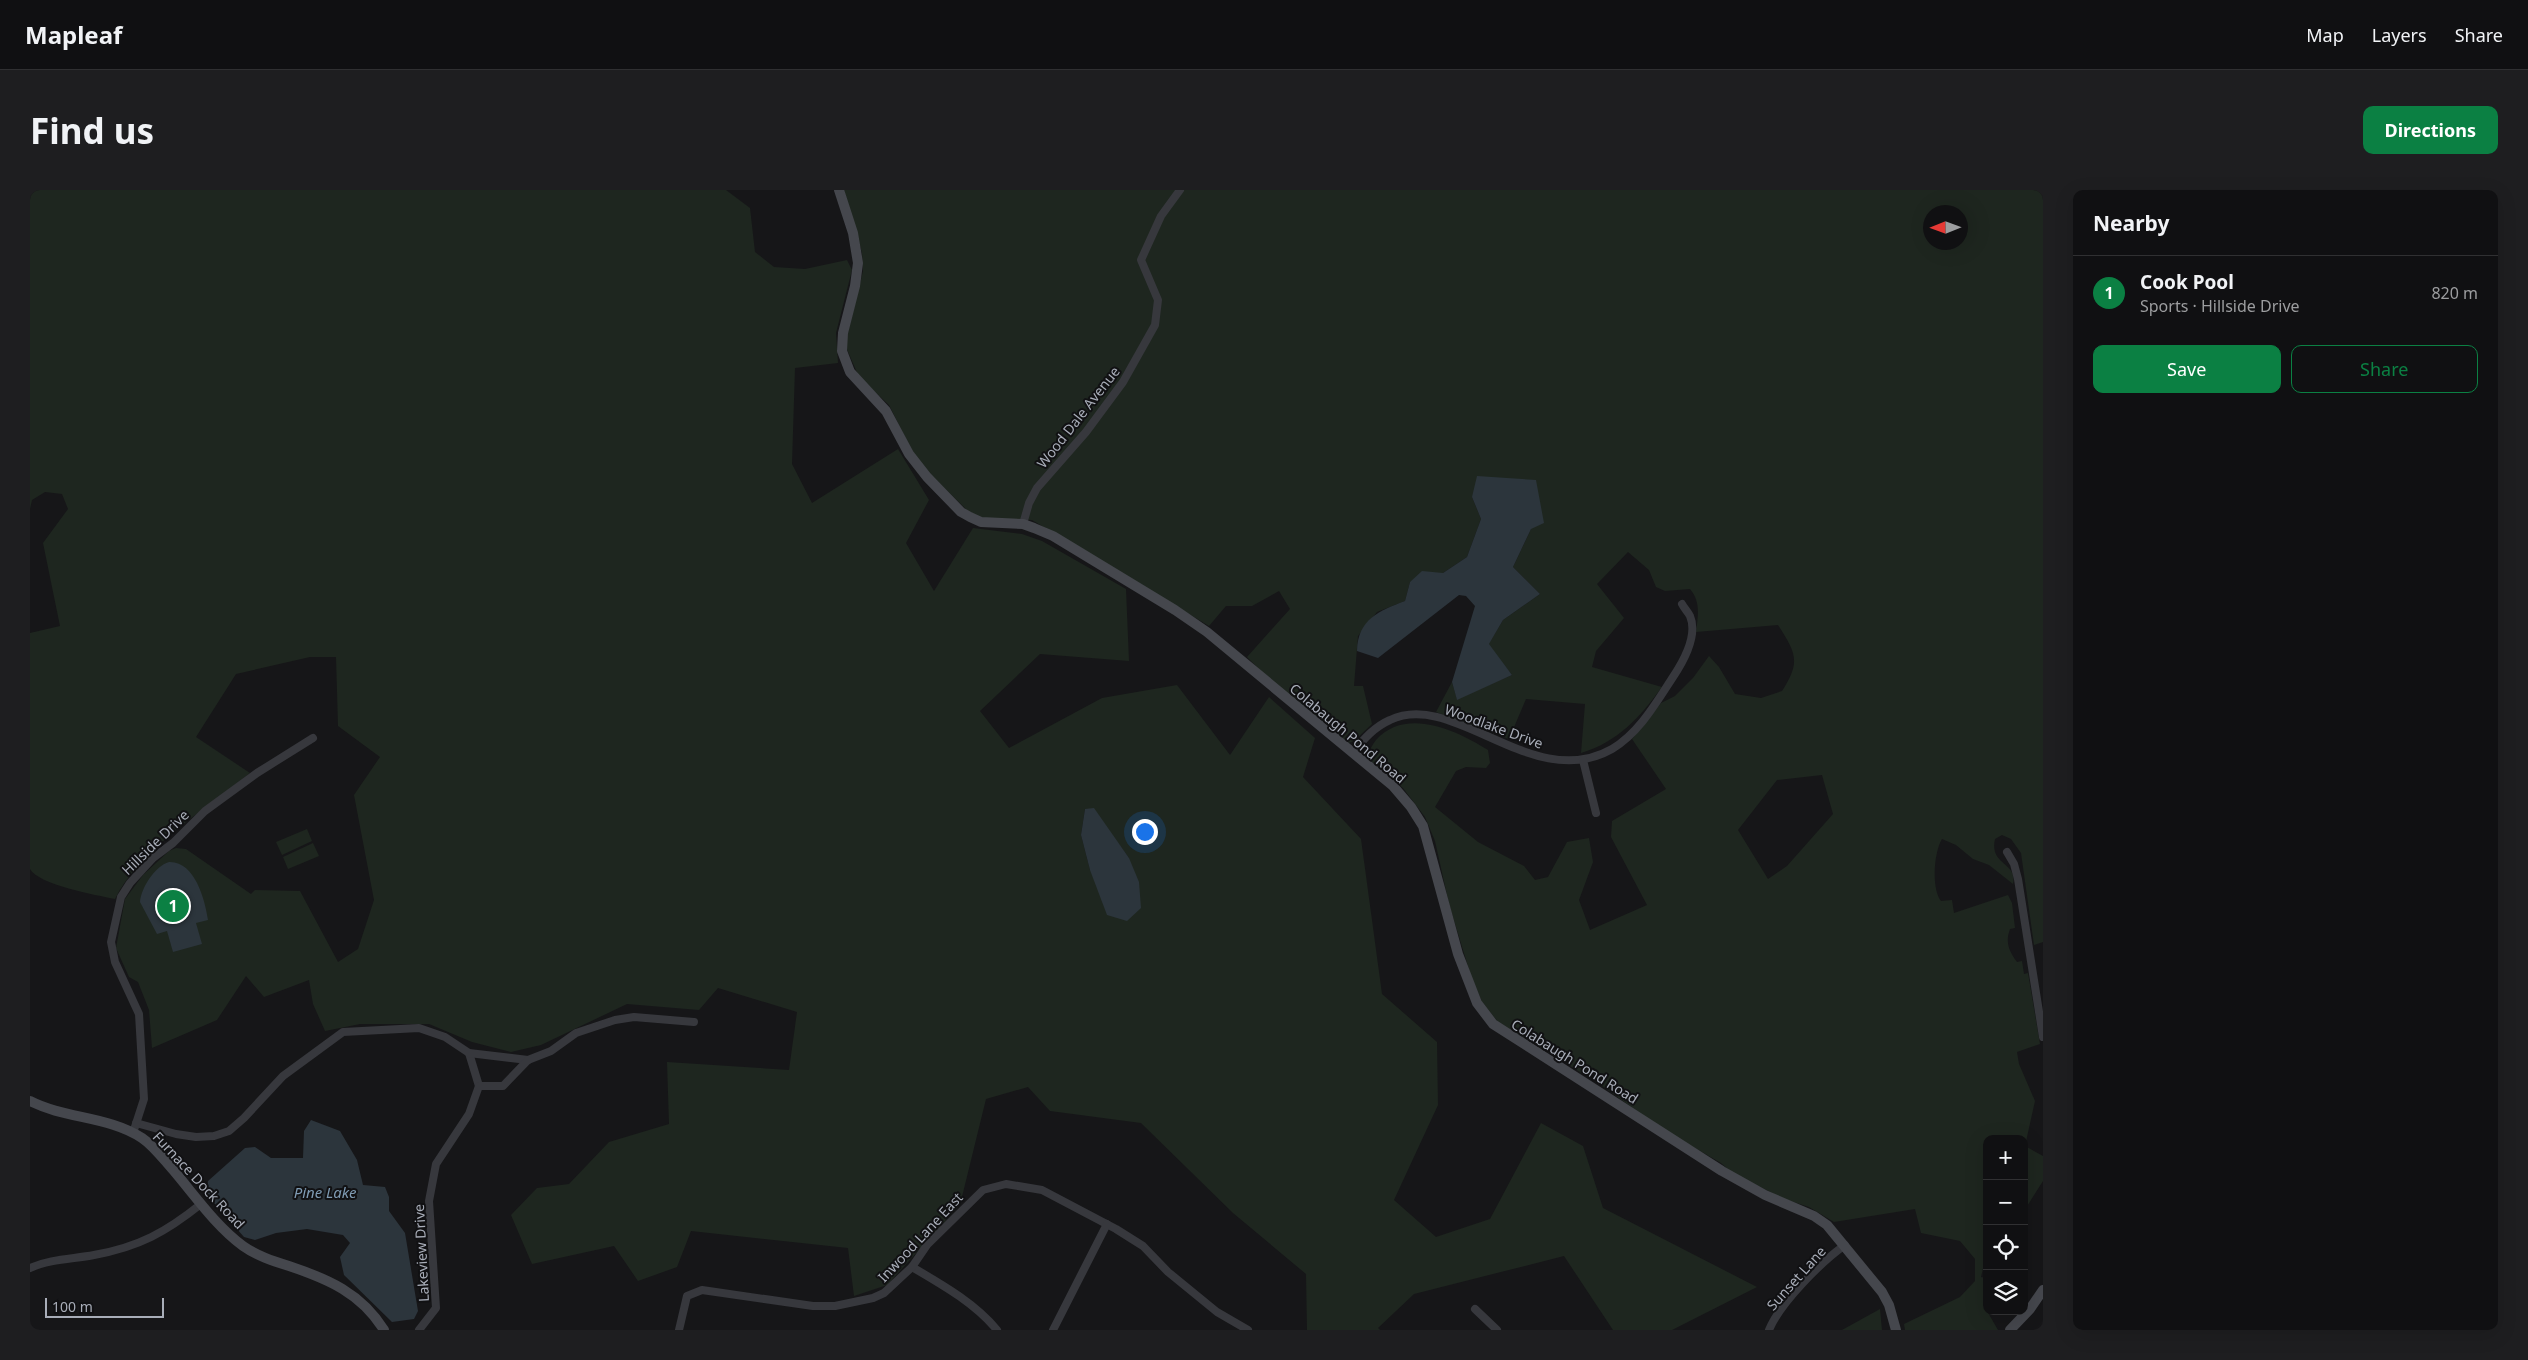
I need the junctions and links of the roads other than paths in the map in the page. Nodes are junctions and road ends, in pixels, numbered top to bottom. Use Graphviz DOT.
graph roads {
  1 [pos="839,190"];
  2 [pos="1180,190"];
  3 [pos="1023,524"];
  4 [pos="1682,604"];
  5 [pos="313,738"];
  6 [pos="1353,752"];
  7 [pos="1583,760"];
  8 [pos="1596,813"];
  9 [pos="2007,852"];
  10 [pos="694,1022"];
  11 [pos="2043,1037"];
  12 [pos="469,1053"];
  13 [pos="528,1060"];
  14 [pos="479,1086"];
  15 [pos="30,1101"];
  16 [pos="134,1128"];
  17 [pos="201,1204"];
  18 [pos="1107,1224"];
  19 [pos="1845,1245"];
  20 [pos="912,1267"];
  21 [pos="30,1268"];
  22 [pos="2043,1290"];
  23 [pos="1475,1309"];
  24 [pos="384,1330"];
  25 [pos="418,1330"];
  26 [pos="679,1330"];
  27 [pos="997,1330"];
  28 [pos="1053,1330"];
  29 [pos="1248,1330"];
  30 [pos="1497,1330"];
  31 [pos="1769,1330"];
  32 [pos="1896,1330"];
  33 [pos="2010,1330"];
  1 -- 3 [label="street, Colabaugh Pond Road"];
  2 -- 3 [label="street, Wood Dale Avenue"];
  3 -- 6 [label="street, Colabaugh Pond Road"];
  4 -- 7 [label="street, Woodlake Drive"];
  5 -- 16 [label="street, Hillside Drive"];
  6 -- 7 [label="street, Woodlake Drive"];
  6 -- 19 [label="street, Colabaugh Pond Road"];
  7 -- 8 [label="street"];
  9 -- 11 [label="street"];
  10 -- 13 [label="street"];
  12 -- 13 [label="street"];
  12 -- 14 [label="street"];
  12 -- 16 [label="street"];
  13 -- 14 [label="street"];
  14 -- 25 [label="street, Lakeview Drive"];
  15 -- 16 [label="street, Furnace Dock Road"];
  16 -- 17 [label="street, Furnace Dock Road"];
  17 -- 21 [label="street"];
  17 -- 24 [label="street, Furnace Dock Road"];
  18 -- 20 [label="street, Inwood Lane East"];
  18 -- 28 [label="street"];
  18 -- 29 [label="street, Inwood Lane East"];
  19 -- 31 [label="street, Sunset Lane"];
  19 -- 32 [label="street, Colabaugh Pond Road"];
  20 -- 26 [label="street, Inwood Lane East"];
  20 -- 27 [label="street"];
  22 -- 33 [label="street"];
  23 -- 30 [label="street"];
}
